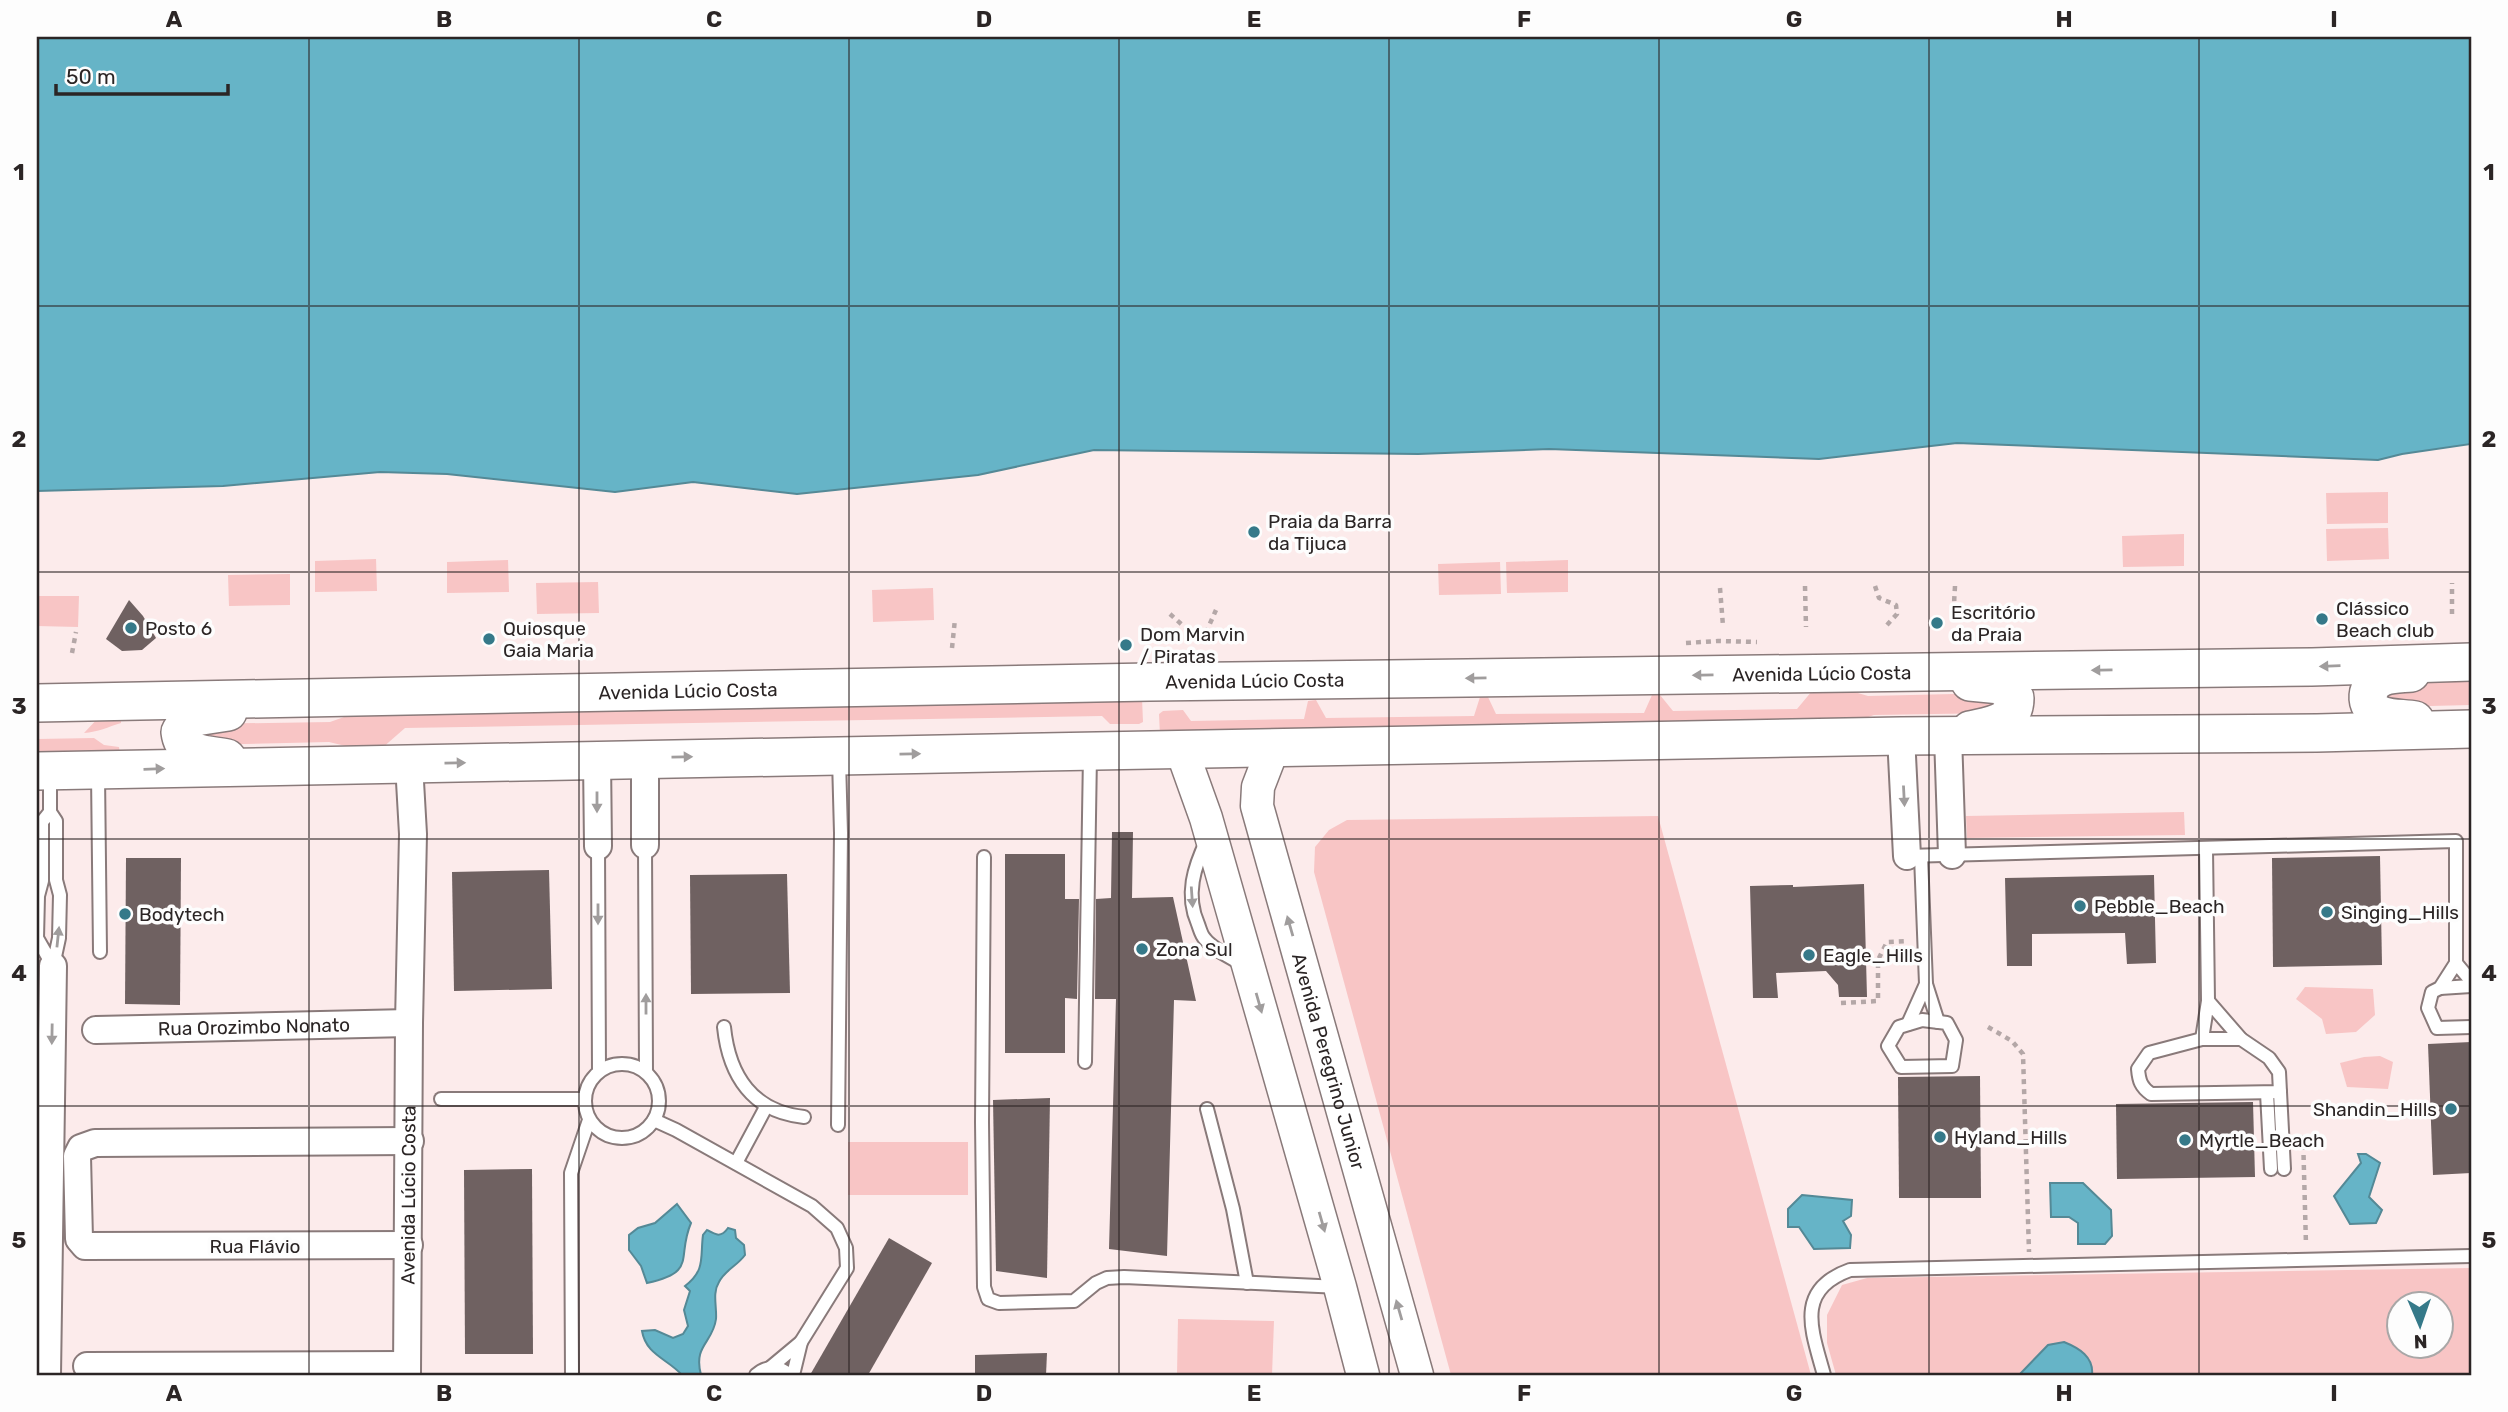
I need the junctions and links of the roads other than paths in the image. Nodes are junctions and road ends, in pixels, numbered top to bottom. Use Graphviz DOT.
graph roads {
  1 [pos="2471,664"];
  2 [pos="1886,673"];
  3 [pos="309,699"];
  4 [pos="37,703"];
  5 [pos="2471,729"];
  6 [pos="1901,736"];
  7 [pos="1948,736"];
  8 [pos="1273,748"];
  9 [pos="1090,751"];
  10 [pos="1182,751"];
  11 [pos="839,755"];
  12 [pos="645,758"];
  13 [pos="597,759"];
  14 [pos="409,764"];
  15 [pos="272,765"];
  16 [pos="98,770"];
  17 [pos="43,771"];
  18 [pos="50,813"];
  19 [pos="645,845"];
  20 [pos="597,846"];
  21 [pos="2206,849"];
  22 [pos="1952,855"];
  23 [pos="1914,856"];
  24 [pos="984,857"];
  25 [pos="100,952"];
  26 [pos="2456,963"];
  27 [pos="53,966"];
  28 [pos="2471,981"];
  29 [pos="1926,984"];
  30 [pos="2471,986"];
  31 [pos="2440,988"];
  32 [pos="2208,1001"];
  33 [pos="1937,1022"];
  34 [pos="409,1023"];
  35 [pos="1908,1024"];
  36 [pos="724,1027"];
  37 [pos="2471,1027"];
  38 [pos="96,1030"];
  39 [pos="2202,1039"];
  40 [pos="2241,1039"];
  41 [pos="1085,1062"];
  42 [pos="599,1071"];
  43 [pos="646,1072"];
  44 [pos="2273,1092"];
  45 [pos="584,1099"];
  46 [pos="441,1100"];
  47 [pos="766,1107"];
  48 [pos="1207,1110"];
  49 [pos="804,1117"];
  50 [pos="654,1120"];
  51 [pos="589,1121"];
  52 [pos="838,1125"];
  53 [pos="410,1141"];
  54 [pos="736,1163"];
  55 [pos="2277,1169"];
  56 [pos="408,1245"];
  57 [pos="2471,1256"];
  58 [pos="1247,1283"];
  59 [pos="1340,1287"];
  60 [pos="801,1342"];
  61 [pos="88,1366"];
  62 [pos="771,1367"];
  63 [pos="407,1370"];
  64 [pos="47,1375"];
  65 [pos="572,1375"];
  66 [pos="756,1375"];
  67 [pos="791,1375"];
  68 [pos="1363,1375"];
  69 [pos="1417,1375"];
  70 [pos="1824,1375"];
  1 -- 2 [label="main road, Avenida Lúcio Costa, one-way"];
  1 -- 5 [label="main road"];
  2 -- 3 [label="main road, Avenida Lúcio Costa, one-way"];
  2 -- 7 [label="main road"];
  3 -- 4 [label="main road, Avenida Lúcio Costa"];
  3 -- 15 [label="main road"];
  5 -- 7 [label="main road"];
  6 -- 7 [label="main road"];
  6 -- 8 [label="main road"];
  6 -- 23 [label="street, one-way"];
  7 -- 22 [label="street"];
  8 -- 10 [label="main road"];
  69 -- 8 [label="street, Avenida Peregrino Junior, one-way"];
  9 -- 10 [label="main road"];
  11 -- 9 [label="main road, one-way"];
  9 -- 41 [label="lane"];
  10 -- 59 [label="street, one-way"];
  12 -- 11 [label="main road, one-way"];
  11 -- 52 [label="lane"];
  12 -- 13 [label="main road"];
  12 -- 19 [label="street"];
  14 -- 13 [label="main road, one-way"];
  13 -- 20 [label="street, one-way"];
  14 -- 15 [label="main road"];
  14 -- 34 [label="street, Avenida Lúcio Costa"];
  16 -- 15 [label="main road, one-way"];
  16 -- 17 [label="main road"];
  16 -- 25 [label="lane"];
  17 -- 18 [label="lane"];
  27 -- 18 [label="lane, one-way"];
  18 -- 27 [label="lane"];
  43 -- 19 [label="lane, one-way"];
  20 -- 42 [label="lane, one-way"];
  21 -- 22 [label="lane"];
  21 -- 26 [label="lane"];
  21 -- 32 [label="lane"];
  22 -- 23 [label="lane"];
  23 -- 29 [label="lane"];
  24 -- 58 [label="lane"];
  26 -- 28 [label="lane"];
  26 -- 31 [label="lane"];
  27 -- 64 [label="street, one-way"];
  29 -- 33 [label="lane"];
  29 -- 35 [label="lane"];
  30 -- 31 [label="lane"];
  31 -- 37 [label="lane"];
  32 -- 39 [label="lane"];
  32 -- 40 [label="lane"];
  33 -- 35 [label="lane"];
  33 -- 35 [label="lane"];
  34 -- 38 [label="street, Rua Orozimbo Nonato"];
  34 -- 53 [label="street, Avenida Lúcio Costa"];
  36 -- 47 [label="lane"];
  39 -- 40 [label="lane"];
  39 -- 44 [label="lane"];
  40 -- 44 [label="lane"];
  42 -- 43 [label="lane"];
  42 -- 45 [label="lane"];
  43 -- 50 [label="lane"];
  44 -- 55 [label="lane"];
  45 -- 46 [label="lane"];
  45 -- 51 [label="lane"];
  47 -- 49 [label="lane"];
  47 -- 54 [label="lane"];
  48 -- 58 [label="lane"];
  50 -- 51 [label="lane"];
  50 -- 54 [label="lane"];
  51 -- 65 [label="lane"];
  53 -- 56 [label="street, Avenida Lúcio Costa"];
  53 -- 56 [label="street, Rua Flávio"];
  54 -- 60 [label="lane"];
  56 -- 63 [label="street, Avenida Lúcio Costa"];
  57 -- 70 [label="lane"];
  58 -- 59 [label="lane"];
  59 -- 68 [label="street"];
  60 -- 62 [label="lane"];
  60 -- 67 [label="lane"];
  61 -- 63 [label="street"];
  62 -- 66 [label="lane"];
  62 -- 67 [label="lane"];
}
